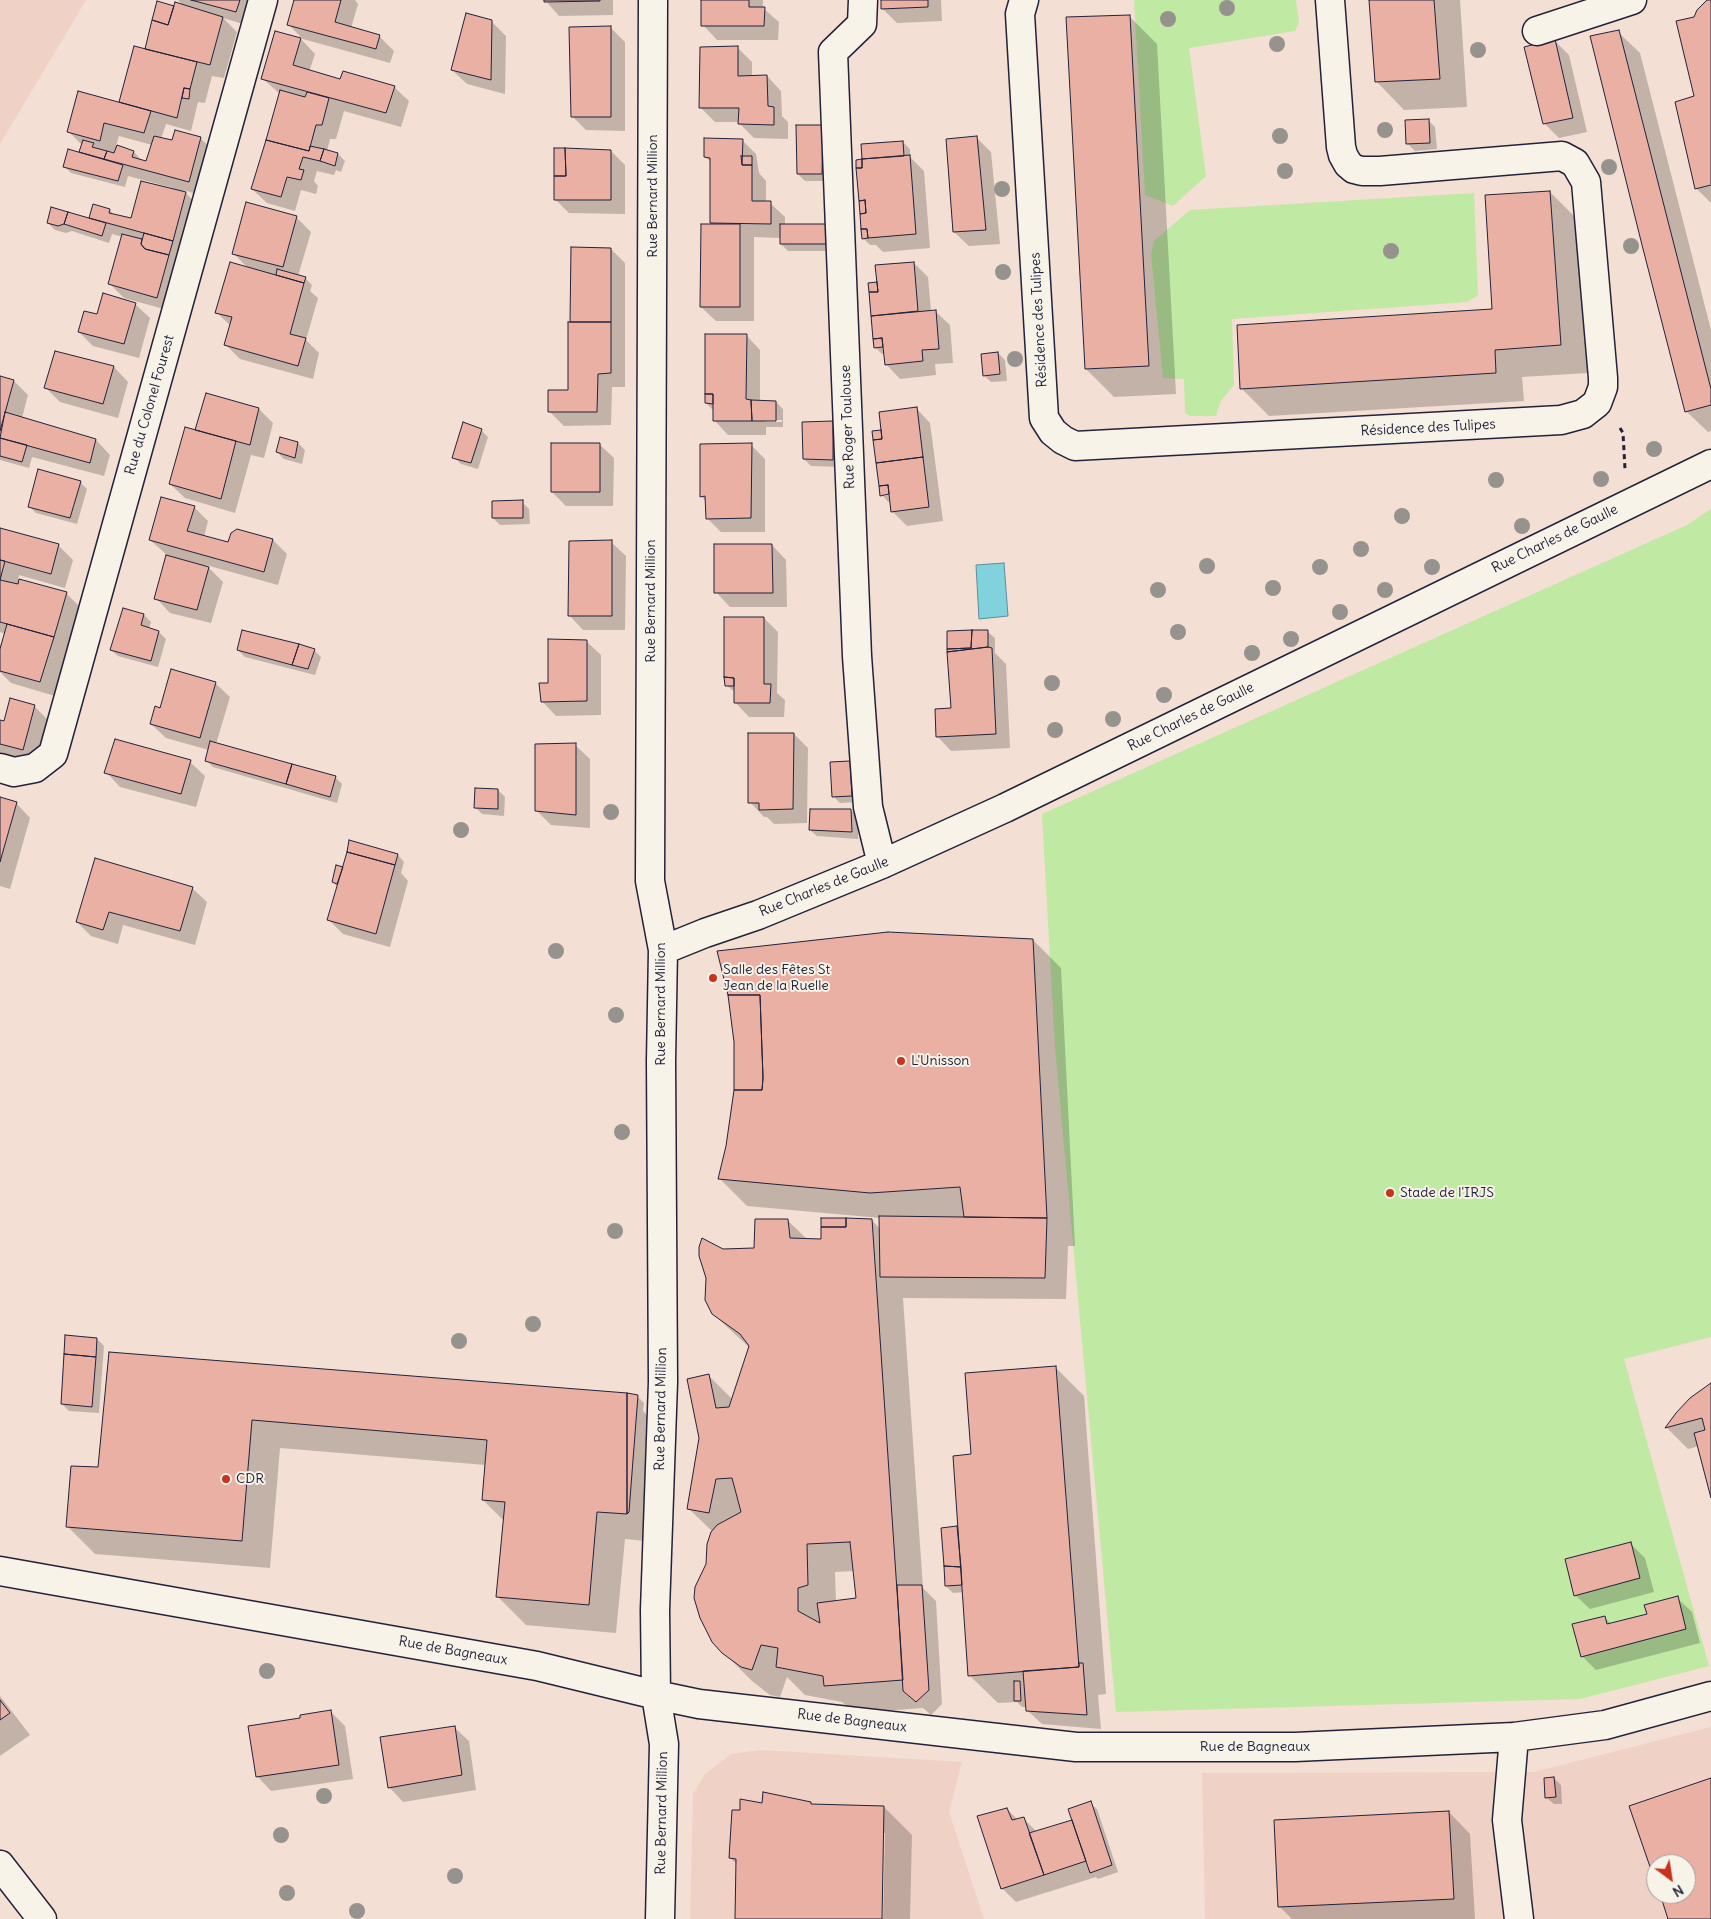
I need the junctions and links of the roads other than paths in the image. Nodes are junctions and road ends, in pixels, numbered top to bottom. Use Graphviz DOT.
graph roads {
  1 [pos="263,0"];
  2 [pos="653,0"];
  3 [pos="863,0"];
  4 [pos="1024,0"];
  5 [pos="1330,0"];
  6 [pos="1632,0"];
  7 [pos="1538,31"];
  8 [pos="1711,464"];
  9 [pos="0,768"];
  10 [pos="882,864"];
  11 [pos="663,950"];
  12 [pos="0,1571"];
  13 [pos="656,1695"];
  14 [pos="1711,1696"];
  15 [pos="1514,1736"];
  16 [pos="0,1865"];
  17 [pos="42,1919"];
  18 [pos="660,1919"];
  19 [pos="1519,1919"];
  1 -- 9 [label="street, Rue du Colonel Fourest"];
  2 -- 11 [label="street, Rue Bernard Million"];
  3 -- 10 [label="street, Rue Roger Toulouse"];
  4 -- 5 [label="street, Résidence des Tulipes"];
  6 -- 7 [label="street"];
  8 -- 10 [label="street, Rue Charles de Gaulle"];
  10 -- 11 [label="street, Rue Charles de Gaulle"];
  11 -- 13 [label="street, Rue Bernard Million"];
  12 -- 13 [label="street, Rue de Bagneaux"];
  13 -- 15 [label="street, Rue de Bagneaux"];
  13 -- 18 [label="street, Rue Bernard Million"];
  14 -- 15 [label="street, Rue de Bagneaux"];
  15 -- 19 [label="street"];
  16 -- 17 [label="street"];
}
